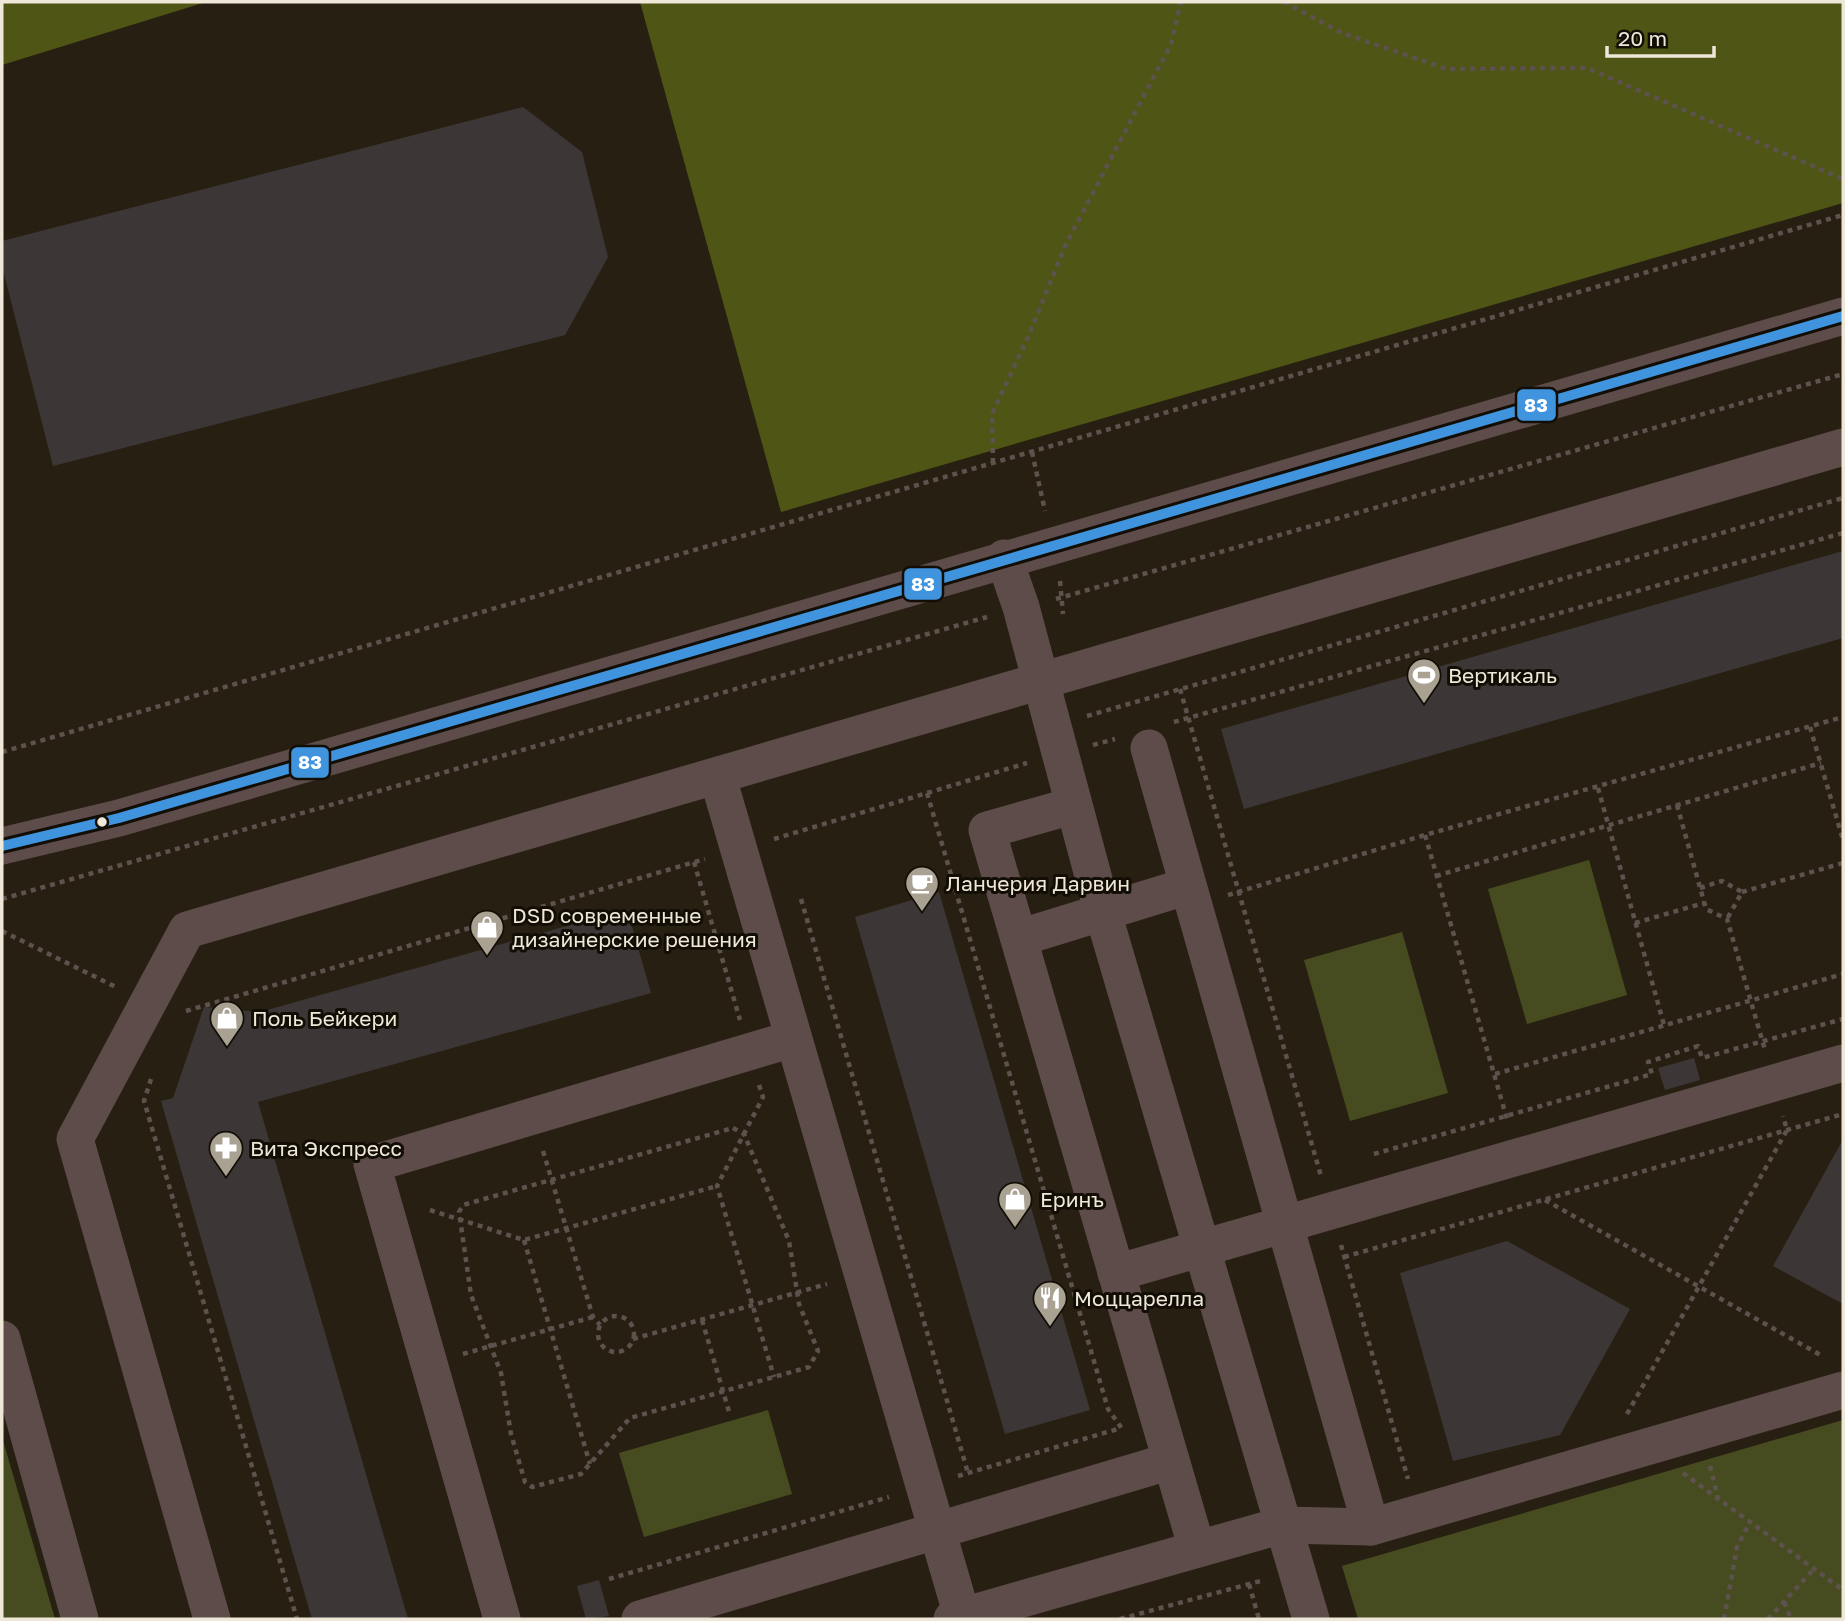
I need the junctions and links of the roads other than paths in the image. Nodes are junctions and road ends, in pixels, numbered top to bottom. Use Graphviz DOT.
graph roads {
  1 [pos="1843,316"];
  2 [pos="1843,447"];
  3 [pos="1004,558"];
  4 [pos="1039,680"];
  5 [pos="1144,737"];
  6 [pos="718,778"];
  7 [pos="1072,806"];
  8 [pos="2,846"];
  9 [pos="1188,887"];
  10 [pos="1103,913"];
  11 [pos="1019,938"];
  12 [pos="792,1039"];
  13 [pos="1843,1063"];
  14 [pos="1286,1223"];
  15 [pos="1202,1248"];
  16 [pos="1116,1273"];
  17 [pos="2,1339"];
  18 [pos="1837,1375"];
  19 [pos="1159,1464"];
  20 [pos="1283,1525"];
  21 [pos="1371,1527"];
  22 [pos="937,1531"];
  23 [pos="1186,1553"];
  24 [pos="957,1618"];
  25 [pos="80,1619"];
  26 [pos="212,1619"];
  27 [pos="502,1619"];
  28 [pos="640,1619"];
  29 [pos="1311,1619"];
  1 -- 3 [label="street"];
  2 -- 4 [label="street"];
  3 -- 4 [label="street"];
  3 -- 8 [label="street"];
  4 -- 6 [label="street"];
  4 -- 7 [label="street"];
  5 -- 9 [label="street"];
  6 -- 12 [label="street"];
  6 -- 26 [label="street"];
  7 -- 10 [label="street"];
  7 -- 11 [label="street"];
  9 -- 10 [label="street"];
  9 -- 14 [label="street"];
  10 -- 11 [label="street"];
  10 -- 15 [label="street"];
  11 -- 16 [label="street"];
  12 -- 22 [label="street"];
  12 -- 27 [label="street"];
  13 -- 14 [label="street"];
  14 -- 15 [label="street"];
  14 -- 21 [label="street"];
  15 -- 16 [label="street"];
  15 -- 20 [label="street"];
  16 -- 19 [label="street"];
  17 -- 25 [label="street"];
  18 -- 21 [label="street"];
  19 -- 22 [label="street"];
  19 -- 23 [label="street"];
  20 -- 21 [label="street"];
  20 -- 23 [label="street"];
  20 -- 29 [label="street"];
  22 -- 24 [label="street"];
  22 -- 28 [label="street"];
  23 -- 24 [label="street"];
}
